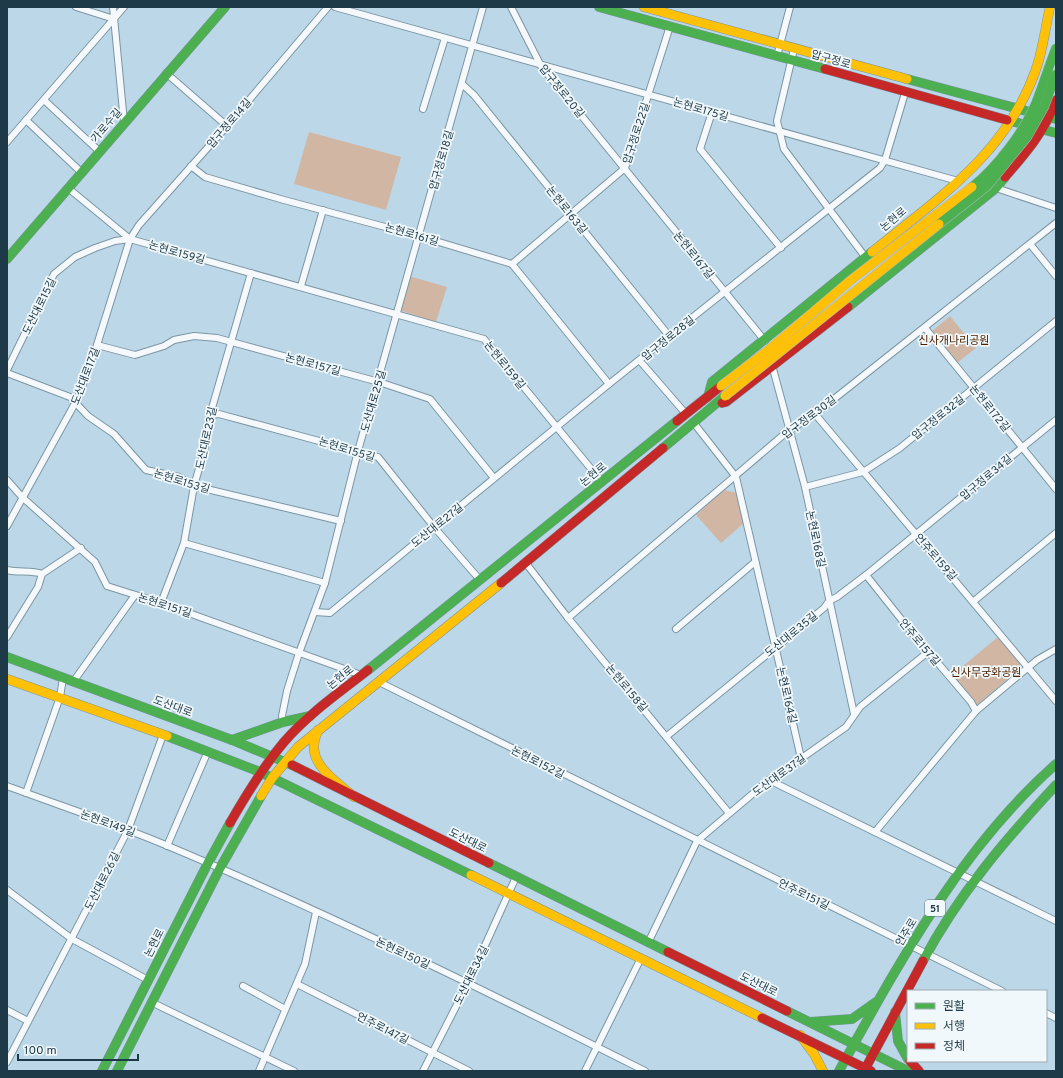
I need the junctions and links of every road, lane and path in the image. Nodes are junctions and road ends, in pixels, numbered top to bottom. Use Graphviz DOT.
graph roads {
  1 [pos="76,7"];
  2 [pos="113,7"];
  3 [pos="124,7"];
  4 [pos="225,7"];
  5 [pos="328,7"];
  6 [pos="335,7"];
  7 [pos="483,7"];
  8 [pos="511,7"];
  9 [pos="599,7"];
  10 [pos="644,7"];
  11 [pos="790,7"];
  12 [pos="1046,7"];
  13 [pos="1050,7"];
  14 [pos="114,19"];
  15 [pos="1046,25"];
  16 [pos="670,26"];
  17 [pos="444,38"];
  18 [pos="472,45"];
  19 [pos="780,45"];
  20 [pos="1056,48"];
  21 [pos="794,49"];
  22 [pos="777,56"];
  23 [pos="791,60"];
  24 [pos="541,66"];
  25 [pos="166,73"];
  26 [pos="1056,74"];
  27 [pos="462,84"];
  28 [pos="906,93"];
  29 [pos="649,94"];
  30 [pos="44,100"];
  31 [pos="1056,100"];
  32 [pos="1019,109"];
  33 [pos="424,110"];
  34 [pos="712,112"];
  35 [pos="1053,118"];
  36 [pos="26,120"];
  37 [pos="1013,120"];
  38 [pos="124,122"];
  39 [pos="227,126"];
  40 [pos="1044,129"];
  41 [pos="778,131"];
  42 [pos="1056,133"];
  43 [pos="7,142"];
  44 [pos="99,151"];
  45 [pos="885,160"];
  46 [pos="191,166"];
  47 [pos="625,168"];
  48 [pos="972,170"];
  49 [pos="81,172"];
  50 [pos="955,183"];
  51 [pos="68,188"];
  52 [pos="993,190"];
  53 [pos="973,206"];
  54 [pos="1056,208"];
  55 [pos="828,209"];
  56 [pos="324,210"];
  57 [pos="571,214"];
  58 [pos="1056,223"];
  59 [pos="419,236"];
  60 [pos="130,239"];
  61 [pos="1030,244"];
  62 [pos="781,248"];
  63 [pos="866,258"];
  64 [pos="7,259"];
  65 [pos="512,264"];
  66 [pos="250,273"];
  67 [pos="1056,276"];
  68 [pos="301,286"];
  69 [pos="724,292"];
  70 [pos="398,313"];
  71 [pos="1056,321"];
  72 [pos="925,328"];
  73 [pos="670,337"];
  74 [pos="764,341"];
  75 [pos="231,342"];
  76 [pos="97,345"];
  77 [pos="640,361"];
  78 [pos="772,365"];
  79 [pos="7,372"];
  80 [pos="379,382"];
  81 [pos="609,384"];
  82 [pos="974,388"];
  83 [pos="708,397"];
  84 [pos="76,402"];
  85 [pos="714,404"];
  86 [pos="210,414"];
  87 [pos="686,414"];
  88 [pos="815,414"];
  89 [pos="1056,420"];
  90 [pos="693,422"];
  91 [pos="557,428"];
  92 [pos="788,431"];
  93 [pos="1022,447"];
  94 [pos="358,451"];
  95 [pos="863,472"];
  96 [pos="736,476"];
  97 [pos="494,478"];
  98 [pos="7,480"];
  99 [pos="602,482"];
  100 [pos="194,486"];
  101 [pos="805,487"];
  102 [pos="1056,489"];
  103 [pos="22,497"];
  104 [pos="340,521"];
  105 [pos="7,526"];
  106 [pos="434,528"];
  107 [pos="1056,533"];
  108 [pos="916,534"];
  109 [pos="184,543"];
  110 [pos="81,548"];
  111 [pos="525,562"];
  112 [pos="756,562"];
  113 [pos="7,570"];
  114 [pos="42,574"];
  115 [pos="866,575"];
  116 [pos="480,580"];
  117 [pos="325,583"];
  118 [pos="135,595"];
  119 [pos="829,601"];
  120 [pos="974,601"];
  121 [pos="161,603"];
  122 [pos="315,612"];
  123 [pos="568,618"];
  124 [pos="676,630"];
  125 [pos="7,638"];
  126 [pos="776,645"];
  127 [pos="1056,650"];
  128 [pos="928,652"];
  129 [pos="299,653"];
  130 [pos="7,657"];
  131 [pos="1029,668"];
  132 [pos="361,675"];
  133 [pos="63,678"];
  134 [pos="7,679"];
  135 [pos="73,682"];
  136 [pos="379,682"];
  137 [pos="60,697"];
  138 [pos="1056,701"];
  139 [pos="976,711"];
  140 [pos="854,714"];
  141 [pos="310,716"];
  142 [pos="283,722"];
  143 [pos="318,730"];
  144 [pos="163,735"];
  145 [pos="667,736"];
  146 [pos="232,740"];
  147 [pos="208,751"];
  148 [pos="272,757"];
  149 [pos="801,758"];
  150 [pos="285,762"];
  151 [pos="1056,764"];
  152 [pos="260,772"];
  153 [pos="272,778"];
  154 [pos="769,780"];
  155 [pos="1056,785"];
  156 [pos="7,786"];
  157 [pos="26,793"];
  158 [pos="354,797"];
  159 [pos="729,813"];
  160 [pos="128,830"];
  161 [pos="875,832"];
  162 [pos="697,841"];
  163 [pos="167,846"];
  164 [pos="208,863"];
  165 [pos="220,868"];
  166 [pos="959,873"];
  167 [pos="516,877"];
  168 [pos="974,880"];
  169 [pos="7,890"];
  170 [pos="509,894"];
  171 [pos="316,912"];
  172 [pos="1055,919"];
  173 [pos="72,939"];
  174 [pos="648,943"];
  175 [pos="911,947"];
  176 [pos="925,954"];
  177 [pos="641,958"];
  178 [pos="148,980"];
  179 [pos="468,983"];
  180 [pos="297,984"];
  181 [pos="243,986"];
  182 [pos="1000,990"];
  183 [pos="882,997"];
  184 [pos="151,1002"];
  185 [pos="286,1009"];
  186 [pos="7,1010"];
  187 [pos="895,1011"];
  188 [pos="1047,1014"];
  189 [pos="1056,1018"];
  190 [pos="28,1021"];
  191 [pos="810,1022"];
  192 [pos="800,1035"];
  193 [pos="854,1044"];
  194 [pos="597,1047"];
  195 [pos="432,1053"];
  196 [pos="874,1054"];
  197 [pos="264,1056"];
  198 [pos="907,1057"];
  199 [pos="846,1058"];
  200 [pos="7,1062"];
  201 [pos="911,1062"];
  202 [pos="867,1070"];
  203 [pos="102,1071"];
  204 [pos="118,1071"];
  205 [pos="258,1071"];
  206 [pos="294,1071"];
  207 [pos="423,1071"];
  208 [pos="469,1071"];
  209 [pos="585,1071"];
  210 [pos="645,1071"];
  211 [pos="823,1071"];
  212 [pos="839,1071"];
  213 [pos="908,1071"];
  214 [pos="918,1071"];
  1 -- 14 [label="street"];
  2 -- 14 [label="street"];
  3 -- 14 [label="street"];
  4 -- 25 [label="main road, 가로수길"];
  5 -- 39 [label="street, 압구정로14길"];
  6 -- 17 [label="street, 논현로175길"];
  7 -- 18 [label="street, 압구정로18길"];
  8 -- 24 [label="street, 압구정로20길"];
  9 -- 16 [label="main road, 압구정로"];
  10 -- 19 [label="main road, 압구정로"];
  11 -- 19 [label="street"];
  12 -- 15 [label="main road"];
  13 -- 15 [label="main road"];
  14 -- 30 [label="street"];
  14 -- 38 [label="street"];
  15 -- 32 [label="main road, 논현로"];
  16 -- 22 [label="main road, 압구정로"];
  16 -- 29 [label="street, 압구정로22길"];
  17 -- 18 [label="street, 논현로175길"];
  17 -- 33 [label="street"];
  18 -- 24 [label="street, 논현로175길"];
  18 -- 27 [label="street, 압구정로18길"];
  19 -- 21 [label="main road, 압구정로"];
  19 -- 22 [label="street"];
  20 -- 83 [label="main road, 논현로, bridge"];
  21 -- 23 [label="street"];
  21 -- 32 [label="main road, 압구정로"];
  22 -- 23 [label="main road, 압구정로"];
  23 -- 28 [label="main road, 압구정로"];
  23 -- 41 [label="street"];
  24 -- 29 [label="street, 논현로175길"];
  24 -- 47 [label="street, 압구정로20길"];
  25 -- 38 [label="main road, 가로수길"];
  25 -- 39 [label="street"];
  26 -- 85 [label="main road, bridge"];
  27 -- 57 [label="street, 논현로163길"];
  27 -- 59 [label="street, 압구정로18길"];
  28 -- 37 [label="main road, 압구정로"];
  28 -- 45 [label="street, 압구정로28길"];
  29 -- 34 [label="street, 논현로175길"];
  29 -- 47 [label="street, 압구정로22길"];
  30 -- 36 [label="street"];
  30 -- 44 [label="street"];
  31 -- 35 [label="main road"];
  32 -- 35 [label="main road, 압구정로"];
  32 -- 37 [label="main road, 논현로"];
  34 -- 41 [label="street, 논현로175길"];
  34 -- 62 [label="street"];
  35 -- 40 [label="main road"];
  36 -- 43 [label="street"];
  36 -- 49 [label="street"];
  37 -- 40 [label="main road, 압구정로"];
  37 -- 48 [label="main road, 논현로"];
  38 -- 44 [label="main road, 가로수길"];
  39 -- 46 [label="street, 압구정로14길"];
  40 -- 42 [label="main road, 압구정로"];
  40 -- 52 [label="main road"];
  41 -- 45 [label="street, 논현로175길"];
  41 -- 55 [label="street"];
  44 -- 49 [label="main road, 가로수길"];
  45 -- 50 [label="street, 논현로175길"];
  45 -- 55 [label="street, 압구정로28길"];
  46 -- 56 [label="street, 논현로161길"];
  46 -- 60 [label="street, 압구정로14길"];
  47 -- 57 [label="street, 압구정로22길"];
  47 -- 69 [label="street, 논현로167길"];
  48 -- 50 [label="main road, 논현로"];
  48 -- 52 [label="main road"];
  49 -- 51 [label="main road, 가로수길"];
  50 -- 53 [label="main road"];
  50 -- 63 [label="main road, 논현로"];
  51 -- 60 [label="street, 논현로159길"];
  51 -- 64 [label="main road, 가로수길"];
  52 -- 53 [label="main road"];
  52 -- 54 [label="street"];
  53 -- 78 [label="main road"];
  55 -- 62 [label="street, 압구정로28길"];
  55 -- 63 [label="street"];
  56 -- 59 [label="street, 논현로161길"];
  56 -- 68 [label="street"];
  57 -- 65 [label="street, 압구정로22길"];
  57 -- 73 [label="street, 논현로163길"];
  58 -- 61 [label="street, 압구정로30길"];
  59 -- 65 [label="street, 논현로161길"];
  59 -- 70 [label="street, 압구정로18길"];
  60 -- 66 [label="street, 논현로159길"];
  60 -- 76 [label="street, 도산대로17길"];
  60 -- 79 [label="street, 도산대로15길"];
  61 -- 67 [label="street"];
  61 -- 72 [label="street, 압구정로30길"];
  62 -- 69 [label="street, 압구정로28길"];
  63 -- 74 [label="main road, 논현로"];
  65 -- 81 [label="street"];
  66 -- 68 [label="street, 논현로159길"];
  66 -- 75 [label="street, 도산대로23길"];
  68 -- 70 [label="street, 논현로159길"];
  69 -- 73 [label="street, 압구정로28길"];
  69 -- 74 [label="street, 논현로167길"];
  70 -- 80 [label="street, 도산대로25길"];
  70 -- 91 [label="street, 논현로159길"];
  71 -- 82 [label="street, 압구정로32길"];
  72 -- 82 [label="street, 논현로172길"];
  72 -- 88 [label="street, 압구정로30길"];
  73 -- 77 [label="street, 압구정로28길"];
  74 -- 83 [label="main road, 논현로"];
  75 -- 76 [label="street, 논현로157길"];
  75 -- 80 [label="street, 논현로157길"];
  75 -- 86 [label="street, 도산대로23길"];
  76 -- 84 [label="street, 도산대로17길"];
  77 -- 81 [label="street, 압구정로28길"];
  77 -- 87 [label="street"];
  78 -- 85 [label="main road"];
  78 -- 92 [label="street, 논현로168길"];
  79 -- 84 [label="street, 논현로153길"];
  80 -- 94 [label="street, 도산대로25길"];
  80 -- 97 [label="street, 논현로157길"];
  81 -- 91 [label="street, 압구정로28길"];
  82 -- 93 [label="street, 논현로172길"];
  82 -- 95 [label="street, 압구정로32길"];
  83 -- 87 [label="main road, 논현로"];
  84 -- 100 [label="street, 논현로153길"];
  84 -- 103 [label="street, 도산대로17길"];
  85 -- 90 [label="main road"];
  86 -- 94 [label="street, 논현로155길"];
  86 -- 100 [label="street, 도산대로23길"];
  87 -- 99 [label="main road, 논현로"];
  88 -- 92 [label="street, 압구정로30길"];
  88 -- 95 [label="street, 언주로159길"];
  89 -- 93 [label="street, 압구정로34길"];
  90 -- 96 [label="street, 논현로164길"];
  90 -- 111 [label="main road"];
  91 -- 97 [label="street, 도산대로27길"];
  91 -- 99 [label="street, 논현로159길"];
  92 -- 96 [label="street, 압구정로30길"];
  92 -- 101 [label="street, 논현로168길"];
  93 -- 102 [label="street, 논현로172길"];
  93 -- 108 [label="street, 압구정로34길"];
  94 -- 104 [label="street, 도산대로25길"];
  94 -- 106 [label="street, 논현로155길"];
  95 -- 101 [label="street, 압구정로32길"];
  95 -- 108 [label="street, 언주로159길"];
  96 -- 112 [label="street, 논현로164길"];
  96 -- 123 [label="street, 압구정로30길"];
  97 -- 106 [label="street, 도산대로27길"];
  98 -- 103 [label="street, 논현로151길"];
  99 -- 116 [label="main road, 논현로"];
  100 -- 104 [label="street, 논현로153길"];
  100 -- 109 [label="street, 도산대로23길"];
  101 -- 119 [label="street, 논현로168길"];
  103 -- 105 [label="street, 도산대로17길"];
  103 -- 110 [label="street, 논현로151길"];
  104 -- 117 [label="street, 도산대로25길"];
  106 -- 116 [label="street, 논현로155길"];
  106 -- 122 [label="street, 도산대로27길"];
  107 -- 120 [label="street"];
  108 -- 115 [label="street, 도산대로35길"];
  108 -- 120 [label="street, 언주로159길"];
  109 -- 117 [label="street"];
  109 -- 121 [label="street, 도산대로23길"];
  110 -- 114 [label="street"];
  110 -- 118 [label="street, 논현로151길"];
  111 -- 123 [label="street, 논현로158길"];
  111 -- 136 [label="main road"];
  112 -- 124 [label="street"];
  112 -- 126 [label="street, 논현로164길"];
  113 -- 114 [label="street"];
  114 -- 125 [label="street"];
  115 -- 119 [label="street, 도산대로35길"];
  115 -- 128 [label="street, 언주로157길"];
  116 -- 132 [label="main road, 논현로"];
  117 -- 122 [label="street, 도산대로25길"];
  118 -- 121 [label="street, 논현로151길"];
  118 -- 135 [label="street"];
  119 -- 126 [label="street, 도산대로35길"];
  119 -- 140 [label="street, 논현로168길"];
  120 -- 131 [label="street, 언주로159길"];
  121 -- 129 [label="street, 논현로151길"];
  122 -- 129 [label="street, 도산대로25길"];
  123 -- 145 [label="street, 논현로158길"];
  126 -- 145 [label="street, 도산대로35길"];
  126 -- 149 [label="street, 논현로164길"];
  127 -- 131 [label="street"];
  128 -- 139 [label="street, 언주로157길"];
  128 -- 140 [label="street, 도산대로37길"];
  129 -- 132 [label="street, 논현로151길"];
  129 -- 142 [label="street, 도산대로25길"];
  130 -- 133 [label="main road, 도산대로"];
  131 -- 138 [label="street, 언주로159길"];
  131 -- 139 [label="street"];
  132 -- 141 [label="main road, 논현로"];
  133 -- 135 [label="main road, 도산대로"];
  133 -- 137 [label="street"];
  134 -- 137 [label="main road"];
  135 -- 146 [label="main road, 도산대로"];
  136 -- 143 [label="main road"];
  136 -- 162 [label="street, 논현로152길"];
  137 -- 144 [label="main road"];
  137 -- 157 [label="street"];
  139 -- 161 [label="street"];
  140 -- 149 [label="street, 도산대로37길"];
  141 -- 142 [label="main road"];
  141 -- 148 [label="main road, 논현로"];
  142 -- 146 [label="main road"];
  143 -- 150 [label="main road"];
  143 -- 158 [label="main road"];
  144 -- 147 [label="main road"];
  144 -- 160 [label="street, 도산대로26길"];
  145 -- 159 [label="street, 논현로158길"];
  146 -- 148 [label="main road, 도산대로"];
  147 -- 152 [label="main road"];
  147 -- 163 [label="street"];
  148 -- 150 [label="main road, 도산대로"];
  148 -- 152 [label="main road, 논현로"];
  149 -- 154 [label="street, 도산대로37길"];
  150 -- 153 [label="main road"];
  150 -- 158 [label="main road, 도산대로"];
  151 -- 166 [label="main road, 언주로 / 51"];
  152 -- 153 [label="main road"];
  152 -- 164 [label="main road, 논현로"];
  153 -- 165 [label="main road"];
  153 -- 170 [label="main road"];
  154 -- 159 [label="street, 도산대로37길"];
  154 -- 161 [label="street"];
  155 -- 168 [label="main road, 51"];
  156 -- 157 [label="street, 논현로149길"];
  157 -- 160 [label="street, 논현로149길"];
  158 -- 167 [label="main road, 도산대로"];
  159 -- 162 [label="street, 도산대로37길"];
  160 -- 163 [label="street, 논현로149길"];
  160 -- 173 [label="street, 도산대로26길"];
  161 -- 166 [label="street"];
  162 -- 174 [label="street, 도산대로37길"];
  162 -- 175 [label="street, 언주로151길"];
  163 -- 164 [label="street, 논현로149길"];
  164 -- 165 [label="street, 논현로150길"];
  164 -- 178 [label="main road, 논현로"];
  165 -- 171 [label="street, 논현로150길"];
  165 -- 184 [label="main road"];
  166 -- 168 [label="street"];
  166 -- 175 [label="main road, 언주로 / 51"];
  167 -- 170 [label="street, 도산대로34길"];
  167 -- 174 [label="main road, 도산대로"];
  168 -- 172 [label="street"];
  168 -- 176 [label="main road, 51"];
  169 -- 173 [label="street"];
  170 -- 177 [label="main road"];
  170 -- 179 [label="street, 도산대로34길"];
  171 -- 179 [label="street, 논현로150길"];
  171 -- 180 [label="street"];
  173 -- 178 [label="street"];
  173 -- 190 [label="street, 도산대로26길"];
  174 -- 191 [label="main road, 도산대로"];
  175 -- 176 [label="street, 언주로151길"];
  175 -- 183 [label="main road, 언주로 / 51"];
  176 -- 182 [label="street, 언주로151길"];
  176 -- 187 [label="main road, 51"];
  177 -- 192 [label="main road"];
  177 -- 194 [label="street"];
  178 -- 203 [label="main road, 논현로"];
  179 -- 194 [label="street, 논현로150길"];
  179 -- 195 [label="street, 도산대로34길"];
  180 -- 185 [label="street"];
  180 -- 195 [label="street, 언주로147길"];
  181 -- 185 [label="street"];
  183 -- 191 [label="main road"];
  183 -- 193 [label="main road, 언주로 / 51"];
  184 -- 197 [label="street"];
  184 -- 204 [label="main road"];
  185 -- 197 [label="street"];
  186 -- 190 [label="street"];
  187 -- 196 [label="main road, 51"];
  187 -- 198 [label="main road"];
  188 -- 189 [label="street"];
  190 -- 200 [label="street, 도산대로26길"];
  191 -- 193 [label="main road, 도산대로"];
  192 -- 199 [label="main road"];
  192 -- 211 [label="main road"];
  193 -- 196 [label="main road, 도산대로"];
  193 -- 199 [label="main road, 언주로 / 51"];
  194 -- 209 [label="street"];
  194 -- 210 [label="street, 논현로150길"];
  195 -- 207 [label="street, 도산대로34길"];
  195 -- 208 [label="street, 언주로147길"];
  196 -- 202 [label="main road, 51"];
  196 -- 213 [label="main road, 도산대로"];
  197 -- 205 [label="street"];
  197 -- 206 [label="street"];
  199 -- 202 [label="main road"];
  199 -- 212 [label="main road, 언주로 / 51"];
  201 -- 214 [label="main road"];
}
